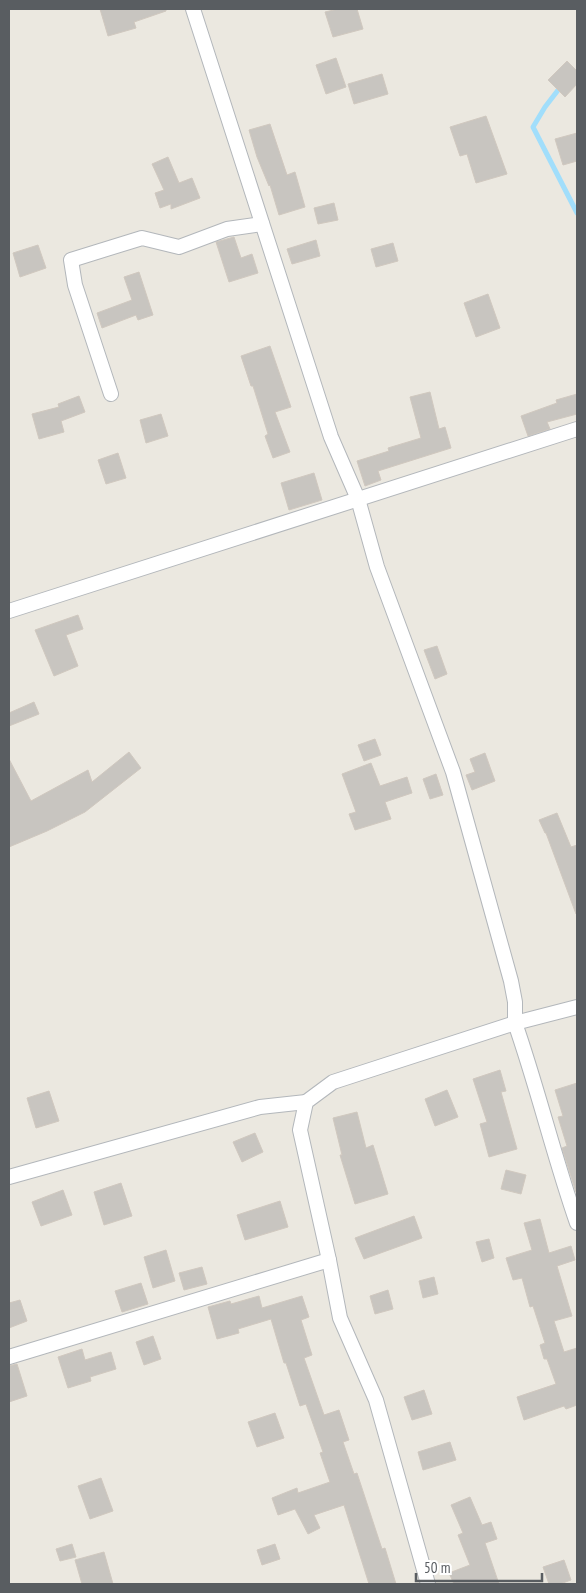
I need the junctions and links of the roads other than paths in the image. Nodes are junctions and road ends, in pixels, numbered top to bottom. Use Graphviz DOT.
graph roads {
  1 [pos="193,9"];
  2 [pos="262,224"];
  3 [pos="111,394"];
  4 [pos="577,429"];
  5 [pos="358,499"];
  6 [pos="9,611"];
  7 [pos="577,1007"];
  8 [pos="515,1023"];
  9 [pos="306,1102"];
  10 [pos="9,1177"];
  11 [pos="577,1224"];
  12 [pos="330,1260"];
  13 [pos="9,1357"];
  14 [pos="428,1584"];
  1 -- 2 [label="street"];
  2 -- 3 [label="street"];
  2 -- 5 [label="street"];
  4 -- 5 [label="street"];
  5 -- 6 [label="street"];
  5 -- 8 [label="street"];
  7 -- 8 [label="street"];
  8 -- 9 [label="street"];
  8 -- 11 [label="street"];
  9 -- 10 [label="street"];
  9 -- 12 [label="street"];
  12 -- 13 [label="street"];
  12 -- 14 [label="street"];
}
